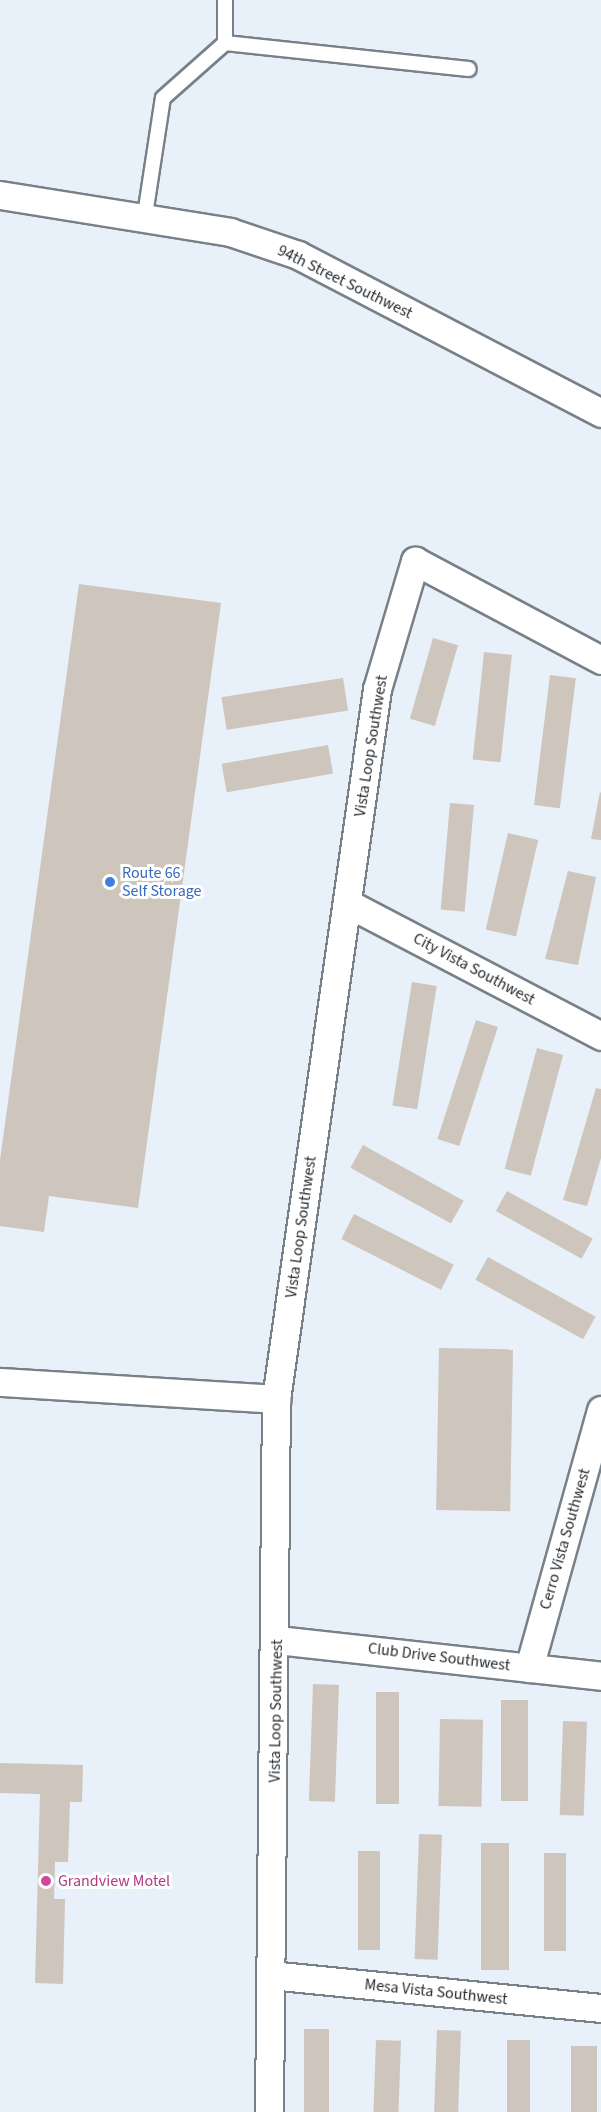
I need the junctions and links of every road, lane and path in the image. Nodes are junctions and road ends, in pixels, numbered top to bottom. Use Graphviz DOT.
graph roads {
  1 [pos="225,0"];
  2 [pos="225,43"];
  3 [pos="469,69"];
  4 [pos="0,195"];
  5 [pos="145,215"];
  6 [pos="601,413"];
  7 [pos="601,660"];
  8 [pos="347,903"];
  9 [pos="601,1036"];
  10 [pos="0,1382"];
  11 [pos="276,1399"];
  12 [pos="601,1410"];
  13 [pos="277,1640"];
  14 [pos="529,1668"];
  15 [pos="601,1676"];
  16 [pos="270,1975"];
  17 [pos="601,2008"];
  18 [pos="269,2112"];
  1 -- 2 [label="lane"];
  2 -- 3 [label="lane"];
  2 -- 5 [label="lane"];
  4 -- 5 [label="street, 94th Street Southwest"];
  5 -- 6 [label="street, 94th Street Southwest"];
  7 -- 8 [label="street, Vista Loop Southwest"];
  8 -- 9 [label="street, City Vista Southwest"];
  8 -- 11 [label="street, Vista Loop Southwest"];
  10 -- 11 [label="street"];
  11 -- 13 [label="street, Vista Loop Southwest"];
  12 -- 14 [label="street, Cerro Vista Southwest"];
  13 -- 14 [label="street, Club Drive Southwest"];
  13 -- 16 [label="street, Vista Loop Southwest"];
  14 -- 15 [label="street, Club Drive Southwest"];
  16 -- 17 [label="street, Mesa Vista Southwest"];
  16 -- 18 [label="street, Vista Loop Southwest"];
}
